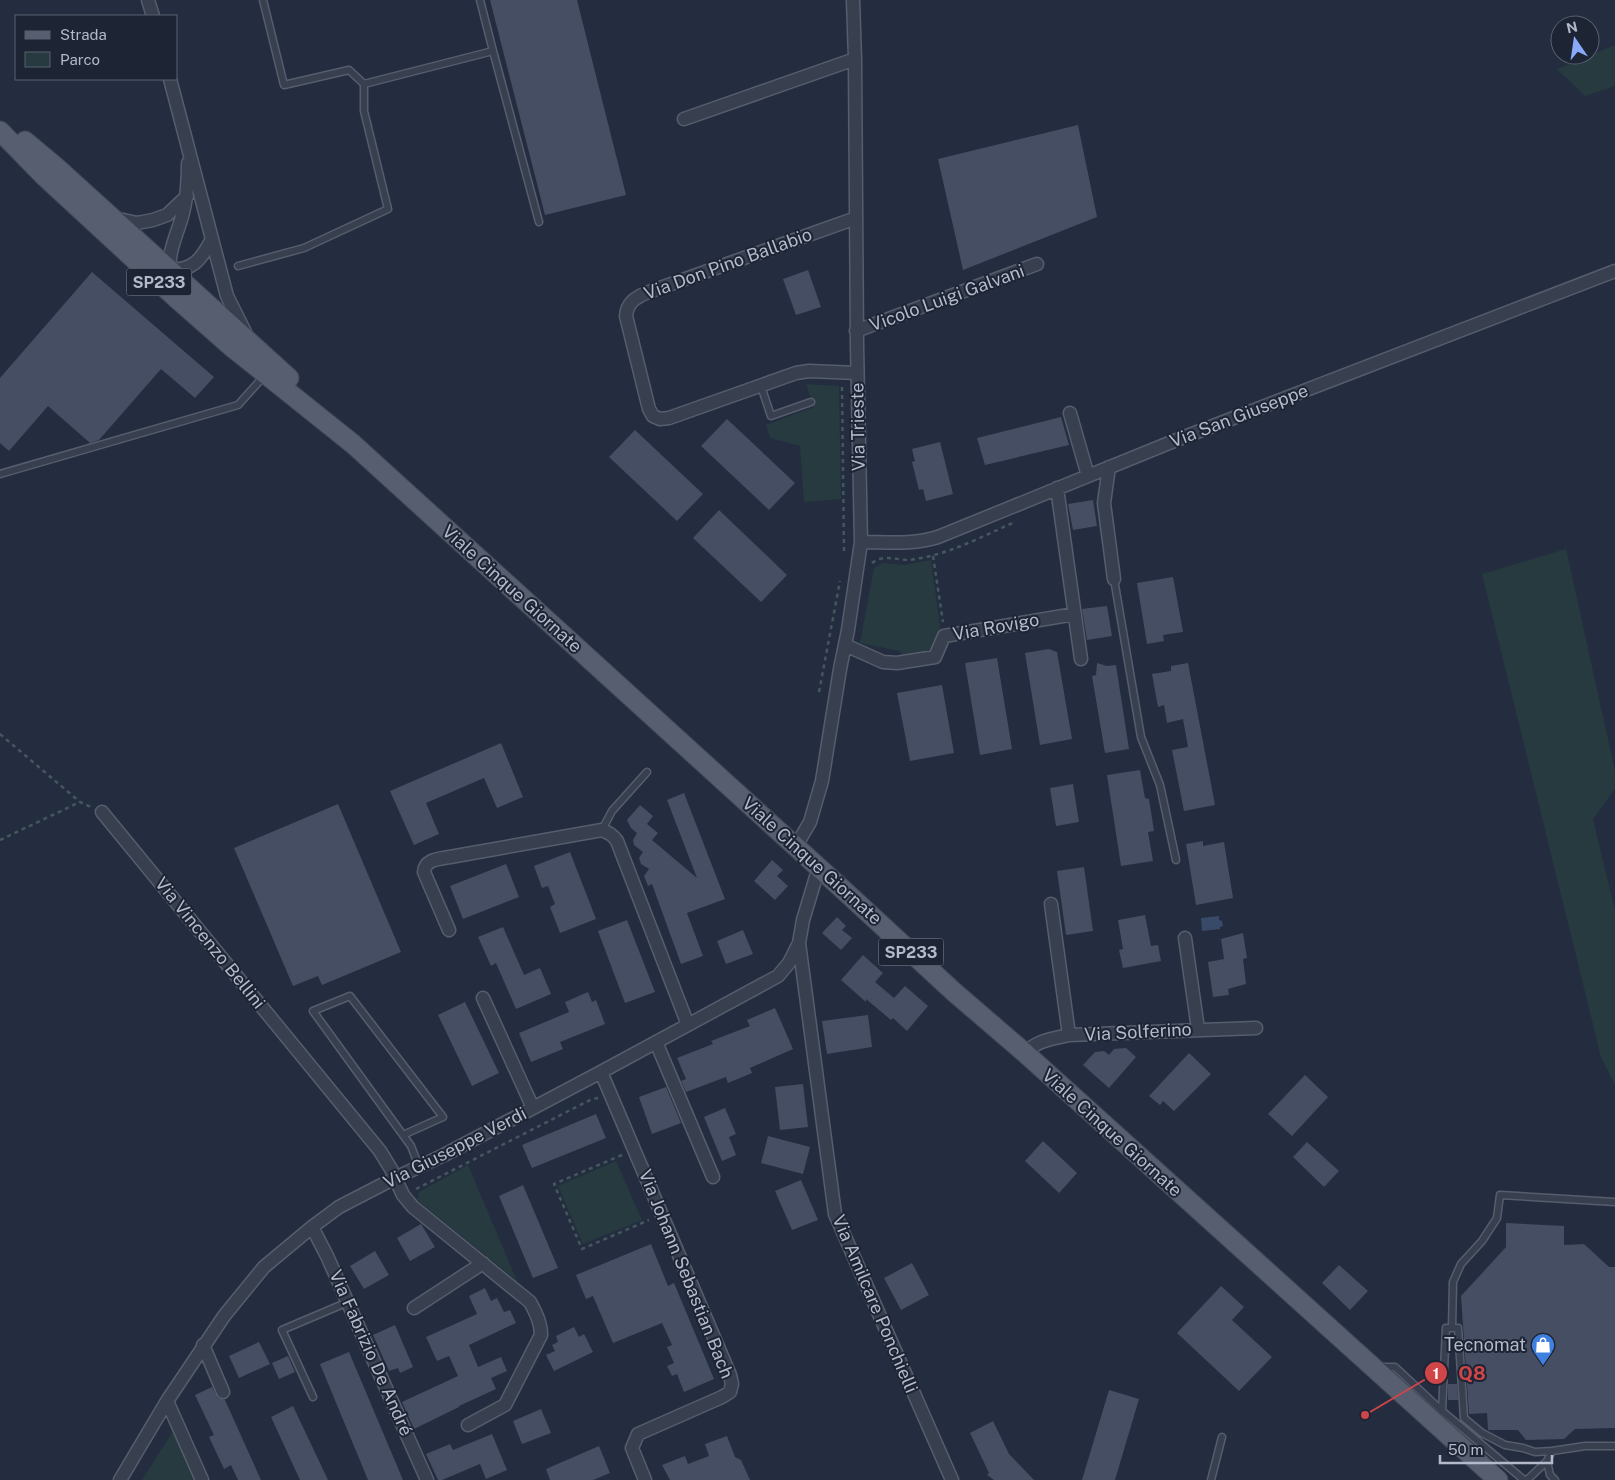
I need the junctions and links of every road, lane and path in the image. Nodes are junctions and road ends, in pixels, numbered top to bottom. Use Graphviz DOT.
graph roads {
  1 [pos="148,0"];
  2 [pos="263,0"];
  3 [pos="480,0"];
  4 [pos="853,0"];
  5 [pos="153,15"];
  6 [pos="493,51"];
  7 [pos="855,59"];
  8 [pos="170,80"];
  9 [pos="364,84"];
  10 [pos="684,119"];
  11 [pos="0,121"];
  12 [pos="0,131"];
  13 [pos="187,141"];
  14 [pos="44,176"];
  15 [pos="187,196"];
  16 [pos="111,217"];
  17 [pos="856,218"];
  18 [pos="539,222"];
  19 [pos="212,239"];
  20 [pos="1037,264"];
  21 [pos="238,266"];
  22 [pos="170,270"];
  23 [pos="1615,271"];
  24 [pos="856,331"];
  25 [pos="252,344"];
  26 [pos="233,348"];
  27 [pos="842,373"];
  28 [pos="857,373"];
  29 [pos="265,374"];
  30 [pos="761,386"];
  31 [pos="811,402"];
  32 [pos="1070,413"];
  33 [pos="327,422"];
  34 [pos="1109,467"];
  35 [pos="0,474"];
  36 [pos="1088,476"];
  37 [pos="1057,488"];
  38 [pos="1020,520"];
  39 [pos="861,542"];
  40 [pos="933,556"];
  41 [pos="844,558"];
  42 [pos="869,568"];
  43 [pos="841,577"];
  44 [pos="1114,579"];
  45 [pos="1075,614"];
  46 [pos="944,636"];
  47 [pos="844,645"];
  48 [pos="1081,659"];
  49 [pos="819,692"];
  50 [pos="0,734"];
  51 [pos="647,772"];
  52 [pos="80,802"];
  53 [pos="102,812"];
  54 [pos="602,830"];
  55 [pos="0,840"];
  56 [pos="796,846"];
  57 [pos="1176,860"];
  58 [pos="819,867"];
  59 [pos="1051,904"];
  60 [pos="449,930"];
  61 [pos="1185,938"];
  62 [pos="799,943"];
  63 [pos="482,998"];
  64 [pos="688,1025"];
  65 [pos="1256,1028"];
  66 [pos="1198,1030"];
  67 [pos="1069,1036"];
  68 [pos="656,1042"];
  69 [pos="1024,1053"];
  70 [pos="601,1072"];
  71 [pos="533,1108"];
  72 [pos="617,1110"];
  73 [pos="403,1135"];
  74 [pos="634,1150"];
  75 [pos="419,1167"];
  76 [pos="713,1177"];
  77 [pos="395,1178"];
  78 [pos="1615,1202"];
  79 [pos="413,1207"];
  80 [pos="662,1214"];
  81 [pos="312,1227"];
  82 [pos="484,1263"];
  83 [pos="348,1302"];
  84 [pos="414,1308"];
  85 [pos="1452,1328"];
  86 [pos="202,1345"];
  87 [pos="1372,1368"];
  88 [pos="223,1392"];
  89 [pos="313,1397"];
  90 [pos="167,1401"];
  91 [pos="1442,1411"];
  92 [pos="468,1425"];
  93 [pos="1222,1437"];
  94 [pos="1615,1446"];
  95 [pos="1552,1451"];
  96 [pos="1548,1461"];
  97 [pos="120,1480"];
  98 [pos="202,1480"];
  99 [pos="427,1480"];
  100 [pos="646,1480"];
  101 [pos="952,1480"];
  102 [pos="1211,1480"];
  103 [pos="1496,1480"];
  104 [pos="1525,1480"];
  105 [pos="1555,1480"];
  1 -- 5 [label="street"];
  2 -- 9 [label="lane"];
  3 -- 6 [label="lane"];
  4 -- 7 [label="street, Via Trieste"];
  6 -- 9 [label="lane"];
  6 -- 18 [label="lane"];
  7 -- 10 [label="street"];
  7 -- 17 [label="street, Via Trieste"];
  8 -- 13 [label="street"];
  9 -- 21 [label="lane"];
  11 -- 16 [label="main road, Viale Cinque Giornate / SP233"];
  12 -- 14 [label="main road, Viale Cinque Giornate / SP233"];
  13 -- 15 [label="street"];
  13 -- 19 [label="street"];
  14 -- 22 [label="street"];
  14 -- 26 [label="main road, Viale Cinque Giornate / SP233"];
  15 -- 16 [label="street"];
  15 -- 22 [label="street"];
  16 -- 22 [label="main road, Viale Cinque Giornate / SP233"];
  17 -- 24 [label="street, Via Trieste"];
  17 -- 30 [label="street, Via Don Pino Ballabio"];
  19 -- 22 [label="street"];
  19 -- 25 [label="street"];
  20 -- 24 [label="street, Vicolo Luigi Galvani"];
  22 -- 25 [label="main road, Viale Cinque Giornate / SP233"];
  22 -- 26 [label="street"];
  23 -- 34 [label="street, Via San Giuseppe"];
  24 -- 28 [label="street, Via Trieste"];
  25 -- 33 [label="main road, Viale Cinque Giornate / SP233"];
  26 -- 29 [label="main road, Viale Cinque Giornate / SP233"];
  27 -- 28 [label="street, Via Don Pino Ballabio"];
  27 -- 30 [label="street, Via Don Pino Ballabio"];
  27 -- 41 [label="path"];
  28 -- 39 [label="street, Via Trieste"];
  29 -- 33 [label="main road, Viale Cinque Giornate / SP233"];
  29 -- 35 [label="lane"];
  30 -- 31 [label="lane"];
  32 -- 36 [label="street"];
  33 -- 56 [label="main road, Viale Cinque Giornate / SP233"];
  34 -- 36 [label="street, Via San Giuseppe"];
  34 -- 44 [label="street"];
  36 -- 37 [label="street, Via San Giuseppe"];
  37 -- 39 [label="street, Via San Giuseppe"];
  37 -- 45 [label="street"];
  38 -- 40 [label="path"];
  39 -- 47 [label="street, Via Trieste"];
  40 -- 42 [label="path"];
  40 -- 46 [label="path"];
  43 -- 49 [label="path"];
  44 -- 57 [label="lane"];
  45 -- 46 [label="street, Via Rovigo"];
  45 -- 48 [label="street"];
  46 -- 47 [label="street, Via Rovigo"];
  47 -- 56 [label="street, Via Trieste"];
  50 -- 52 [label="path"];
  51 -- 54 [label="lane"];
  52 -- 53 [label="path"];
  52 -- 55 [label="path"];
  53 -- 77 [label="street, Via Vincenzo Bellini"];
  54 -- 60 [label="street"];
  54 -- 64 [label="street"];
  56 -- 58 [label="main road, Viale Cinque Giornate / SP233"];
  58 -- 62 [label="street, Via Giuseppe Verdi"];
  58 -- 69 [label="main road, Viale Cinque Giornate / SP233"];
  59 -- 67 [label="street"];
  61 -- 66 [label="street"];
  62 -- 64 [label="street, Via Giuseppe Verdi"];
  62 -- 101 [label="street, Via Amilcare Ponchielli"];
  63 -- 71 [label="street"];
  64 -- 68 [label="street, Via Giuseppe Verdi"];
  65 -- 66 [label="street, Via Solferino"];
  66 -- 67 [label="street, Via Solferino"];
  67 -- 69 [label="street, Via Solferino"];
  68 -- 70 [label="street, Via Giuseppe Verdi"];
  68 -- 76 [label="street"];
  69 -- 87 [label="main road, Viale Cinque Giornate / SP233"];
  70 -- 71 [label="street, Via Giuseppe Verdi"];
  70 -- 72 [label="street, Via Johann Sebastian Bach"];
  71 -- 75 [label="street, Via Giuseppe Verdi"];
  72 -- 74 [label="street, Via Johann Sebastian Bach"];
  72 -- 79 [label="path"];
  73 -- 73 [label="lane"];
  73 -- 75 [label="lane"];
  74 -- 80 [label="street, Via Johann Sebastian Bach"];
  74 -- 80 [label="path"];
  75 -- 77 [label="street, Via Giuseppe Verdi"];
  77 -- 79 [label="street, Via Vincenzo Bellini"];
  77 -- 81 [label="street, Via Giuseppe Verdi"];
  78 -- 85 [label="lane"];
  79 -- 82 [label="street, Via Vincenzo Bellini"];
  80 -- 100 [label="street, Via Johann Sebastian Bach"];
  81 -- 83 [label="street, Via Fabrizio De André"];
  81 -- 86 [label="street, Via Giuseppe Verdi"];
  82 -- 84 [label="street"];
  82 -- 92 [label="street, Via Vincenzo Bellini"];
  83 -- 89 [label="lane"];
  83 -- 99 [label="street, Via Fabrizio De André"];
  85 -- 91 [label="lane"];
  85 -- 95 [label="lane"];
  86 -- 88 [label="street"];
  86 -- 90 [label="street, Via Giuseppe Verdi"];
  87 -- 91 [label="lane"];
  87 -- 103 [label="main road, Viale Cinque Giornate / SP233"];
  90 -- 97 [label="street, Via Giuseppe Verdi"];
  90 -- 98 [label="street"];
  91 -- 104 [label="lane"];
  93 -- 102 [label="lane"];
  94 -- 95 [label="lane"];
  95 -- 96 [label="lane"];
  96 -- 104 [label="lane"];
  96 -- 105 [label="lane"];
}
